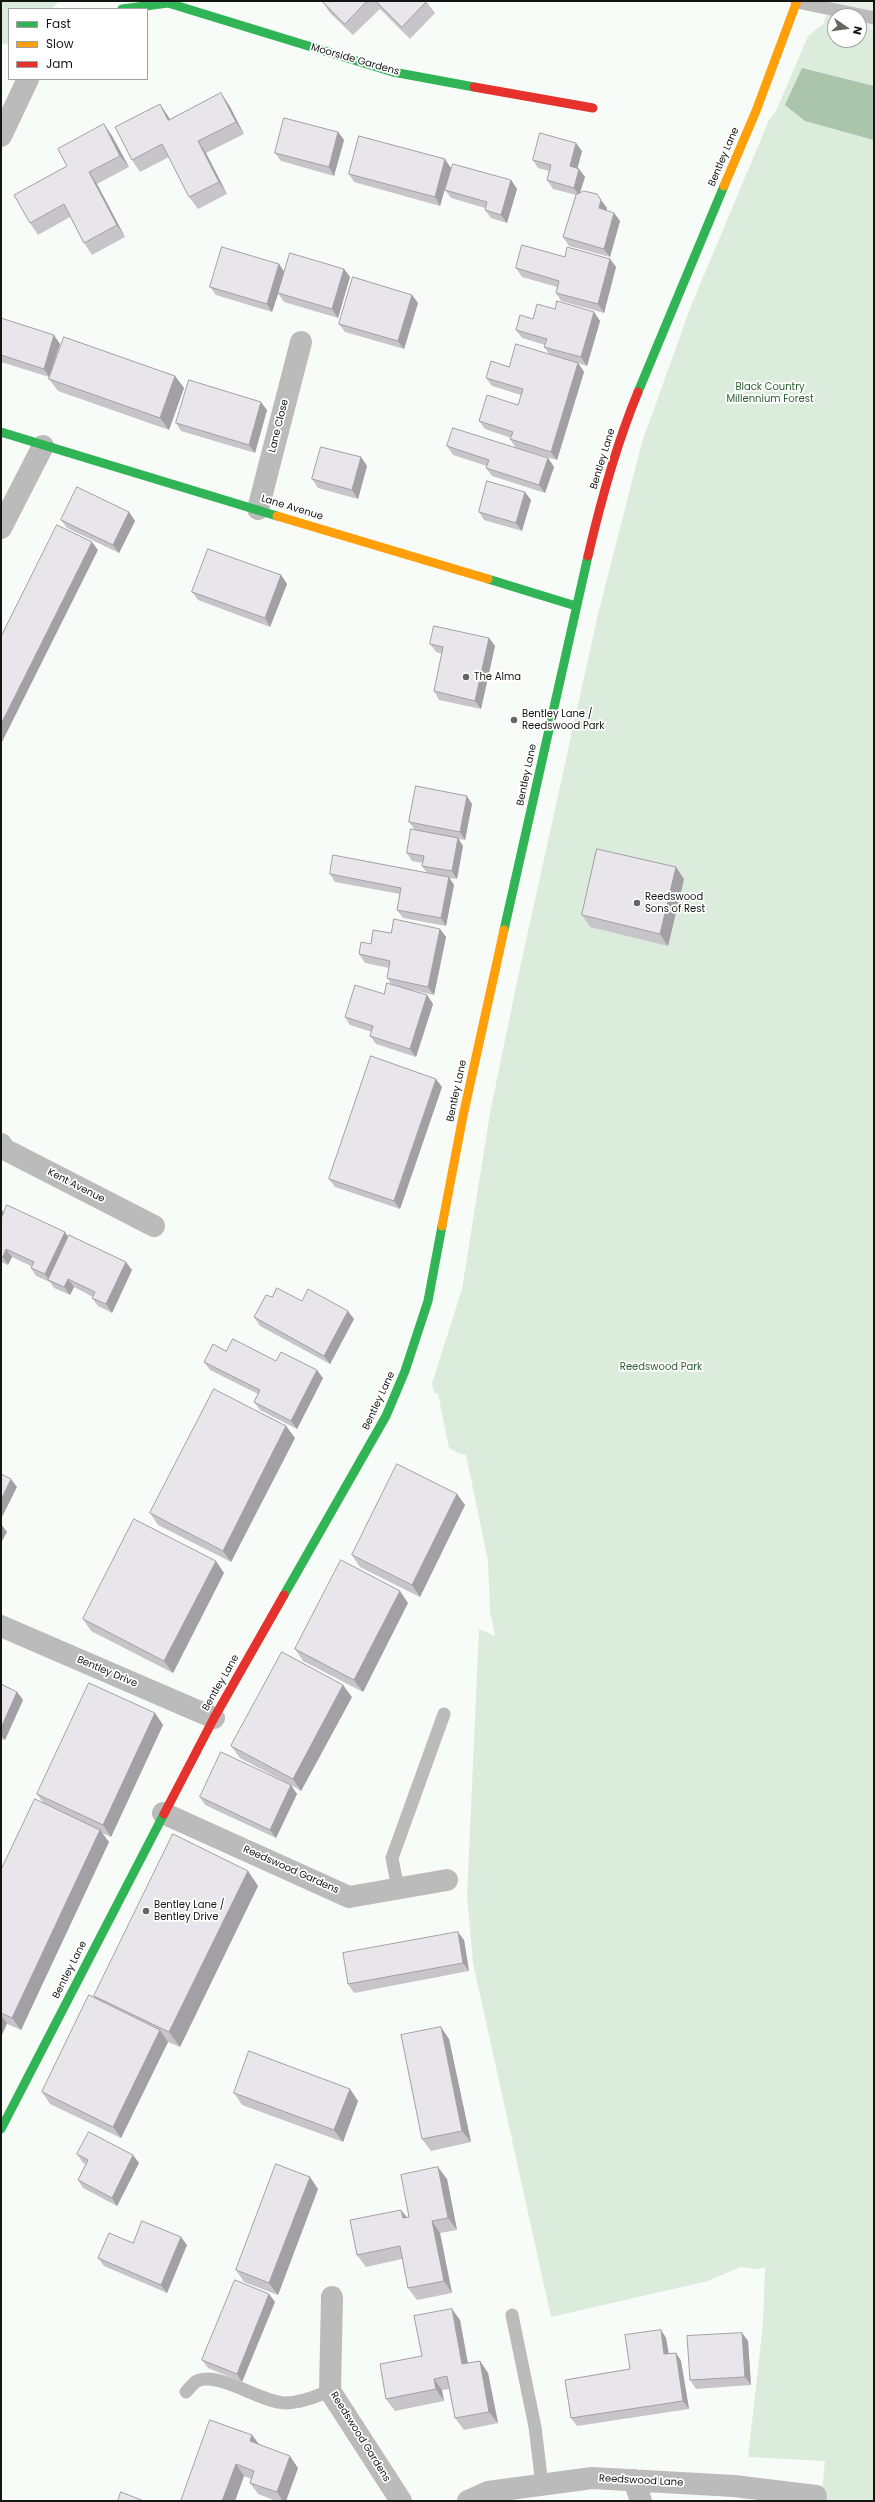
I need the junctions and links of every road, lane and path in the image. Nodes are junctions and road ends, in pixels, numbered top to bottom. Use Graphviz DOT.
graph roads {
  1 [pos="797,1"];
  2 [pos="129,8"];
  3 [pos="874,18"];
  4 [pos="28,80"];
  5 [pos="593,108"];
  6 [pos="1,136"];
  7 [pos="300,342"];
  8 [pos="1,432"];
  9 [pos="43,446"];
  10 [pos="258,510"];
  11 [pos="1,528"];
  12 [pos="576,606"];
  13 [pos="1,1144"];
  14 [pos="154,1226"];
  15 [pos="1,1626"];
  16 [pos="444,1714"];
  17 [pos="214,1718"];
  18 [pos="163,1813"];
  19 [pos="447,1880"];
  20 [pos="398,1889"];
  21 [pos="3,2120"];
  22 [pos="332,2297"];
  23 [pos="512,2315"];
  24 [pos="330,2391"];
  25 [pos="186,2392"];
  26 [pos="634,2480"];
  27 [pos="542,2485"];
  28 [pos="816,2496"];
  29 [pos="401,2501"];
  30 [pos="468,2501"];
  31 [pos="641,2501"];
  1 -- 3 [label="lane"];
  1 -- 12 [label="street, Bentley Lane"];
  2 -- 5 [label="street, Moorside Gardens"];
  4 -- 6 [label="street"];
  7 -- 10 [label="street, Lane Close"];
  8 -- 9 [label="street, Lane Avenue"];
  9 -- 10 [label="street, Lane Avenue"];
  9 -- 11 [label="street"];
  10 -- 12 [label="street, Lane Avenue"];
  12 -- 17 [label="street, Bentley Lane"];
  13 -- 14 [label="street, Kent Avenue"];
  15 -- 17 [label="street, Bentley Drive"];
  16 -- 20 [label="lane"];
  17 -- 18 [label="street, Bentley Lane"];
  18 -- 20 [label="street, Reedswood Gardens"];
  18 -- 21 [label="street, Bentley Lane"];
  19 -- 20 [label="street, Reedswood Gardens"];
  22 -- 24 [label="street, Reedswood Gardens"];
  23 -- 27 [label="lane"];
  24 -- 25 [label="lane"];
  24 -- 29 [label="street, Reedswood Gardens"];
  26 -- 27 [label="street, Reedswood Lane"];
  26 -- 28 [label="street, Reedswood Lane"];
  26 -- 31 [label="street"];
  27 -- 30 [label="street, Reedswood Lane"];
}
